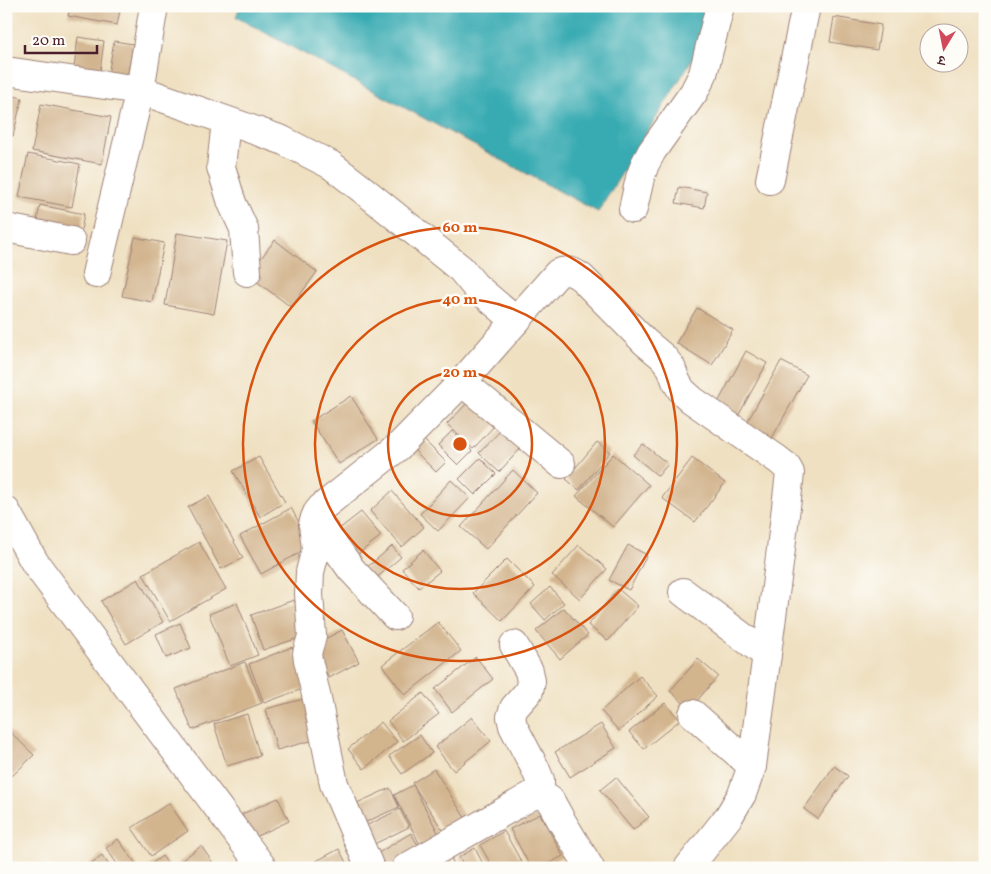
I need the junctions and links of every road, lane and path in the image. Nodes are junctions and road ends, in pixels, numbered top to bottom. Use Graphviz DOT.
graph roads {
  1 [pos="154,6"];
  2 [pos="720,6"];
  3 [pos="806,6"];
  4 [pos="6,70"];
  5 [pos="140,90"];
  6 [pos="226,121"];
  7 [pos="770,180"];
  8 [pos="633,209"];
  9 [pos="6,228"];
  10 [pos="71,241"];
  11 [pos="247,272"];
  12 [pos="96,274"];
  13 [pos="516,321"];
  14 [pos="462,382"];
  15 [pos="561,464"];
  16 [pos="6,512"];
  17 [pos="315,518"];
  18 [pos="683,592"];
  19 [pos="395,616"];
  20 [pos="514,645"];
  21 [pos="767,655"];
  22 [pos="693,714"];
  23 [pos="752,766"];
  24 [pos="540,794"];
  25 [pos="263,868"];
  26 [pos="370,868"];
  27 [pos="406,868"];
  28 [pos="590,868"];
  29 [pos="688,868"];
  1 -- 5 [label="street"];
  2 -- 8 [label="street"];
  3 -- 7 [label="street"];
  4 -- 5 [label="street"];
  5 -- 6 [label="street"];
  5 -- 12 [label="street"];
  6 -- 11 [label="street"];
  6 -- 13 [label="street"];
  9 -- 10 [label="street"];
  13 -- 14 [label="street"];
  13 -- 21 [label="street"];
  14 -- 15 [label="street"];
  14 -- 17 [label="street"];
  16 -- 25 [label="street"];
  17 -- 19 [label="street"];
  17 -- 26 [label="street"];
  18 -- 21 [label="street"];
  20 -- 24 [label="street"];
  21 -- 23 [label="street"];
  22 -- 23 [label="street"];
  23 -- 29 [label="street"];
  24 -- 27 [label="street"];
  24 -- 28 [label="street"];
}
